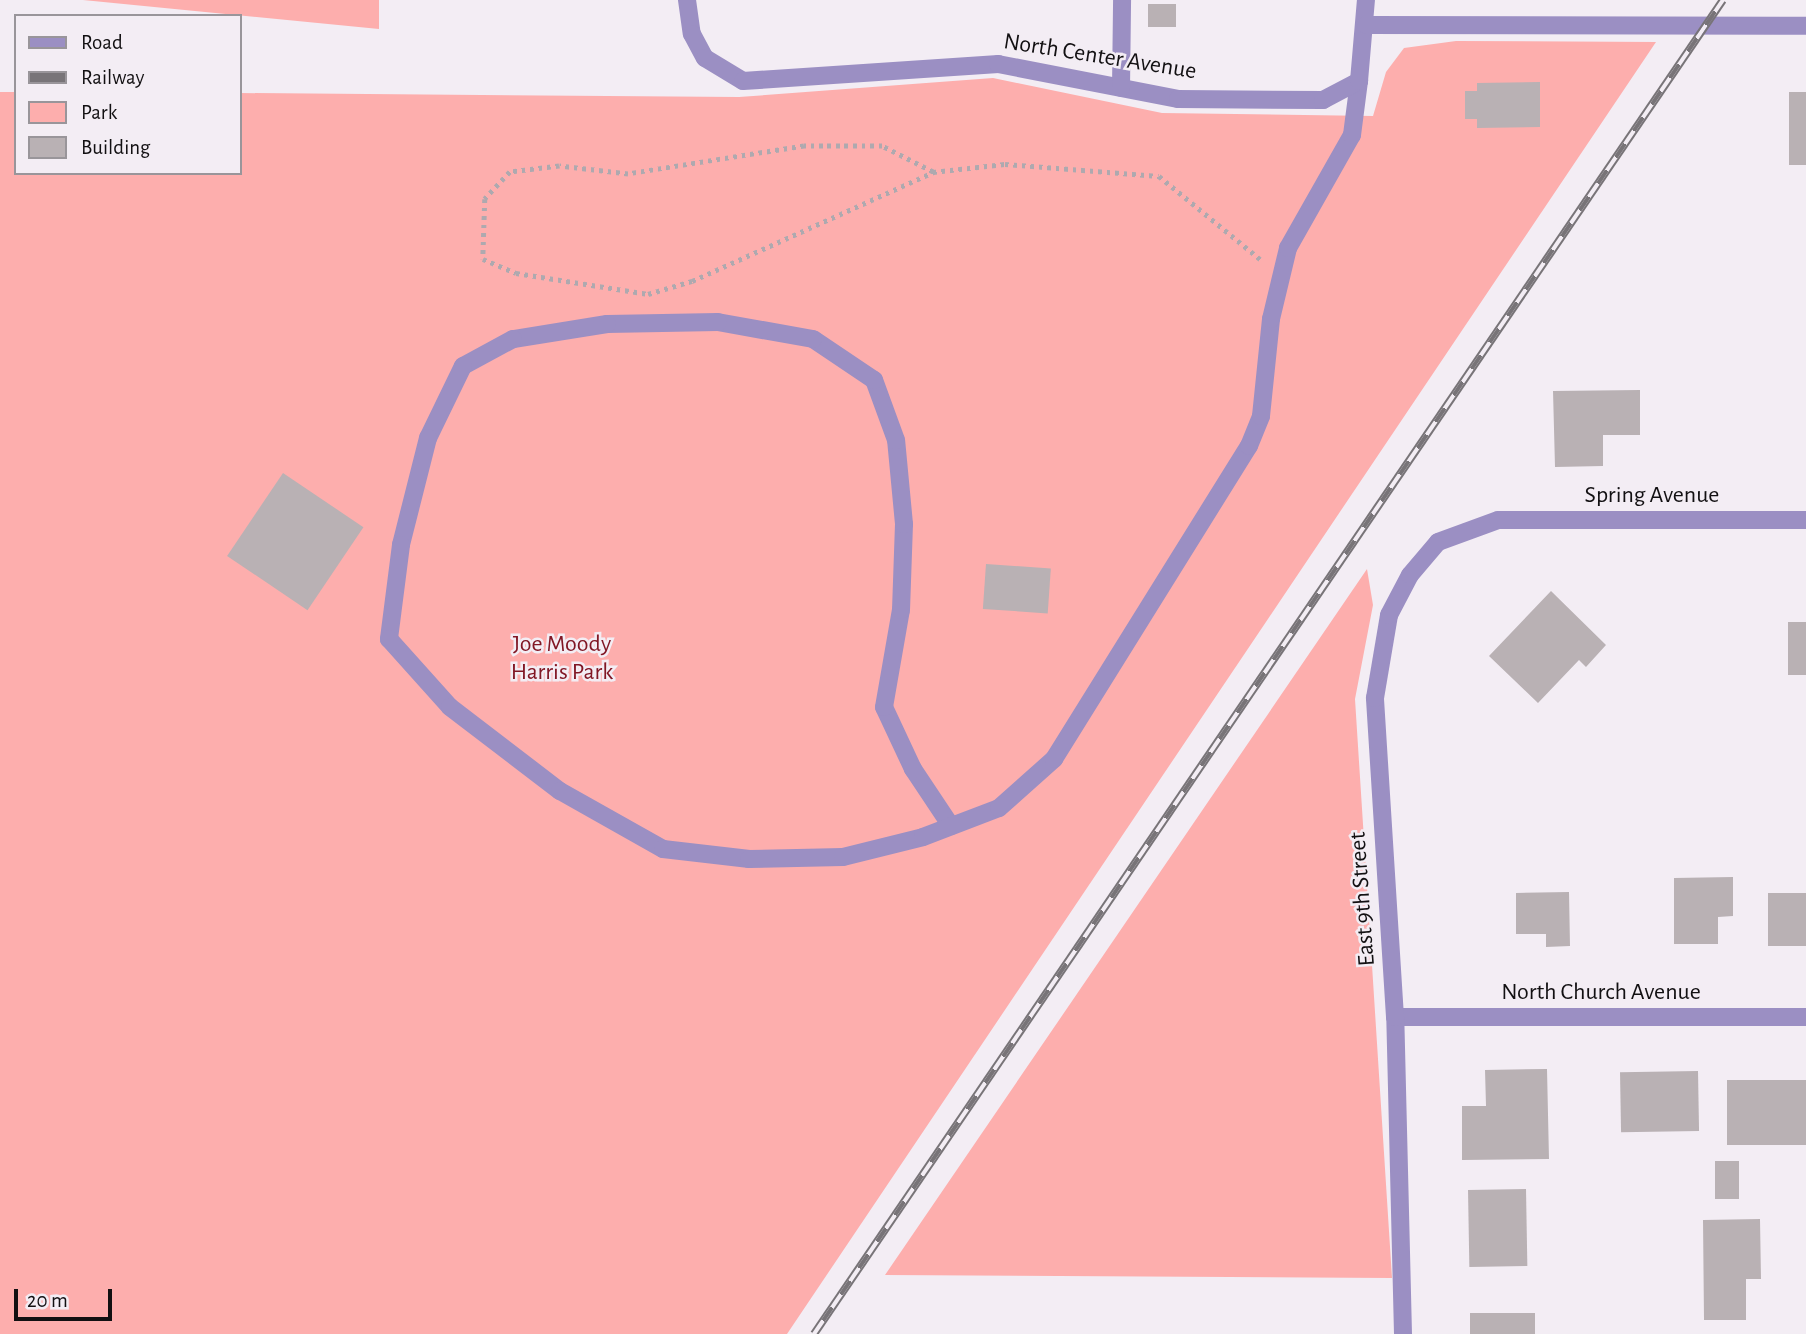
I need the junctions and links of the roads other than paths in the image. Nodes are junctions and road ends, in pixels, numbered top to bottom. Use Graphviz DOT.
graph roads {
  1 [pos="687,0"];
  2 [pos="1122,0"];
  3 [pos="1366,0"];
  4 [pos="1366,25"];
  5 [pos="1806,26"];
  6 [pos="1359,81"];
  7 [pos="1121,88"];
  8 [pos="1498,520"];
  9 [pos="1806,520"];
  10 [pos="951,826"];
  11 [pos="1395,1017"];
  12 [pos="1806,1017"];
  13 [pos="1403,1334"];
  1 -- 7 [label="street, North Center Avenue"];
  2 -- 7 [label="street"];
  3 -- 4 [label="street"];
  4 -- 5 [label="street"];
  4 -- 6 [label="street"];
  6 -- 7 [label="street, North Center Avenue"];
  6 -- 10 [label="street"];
  8 -- 9 [label="street, Spring Avenue"];
  8 -- 11 [label="street, East 9th Street"];
  10 -- 10 [label="street"];
  11 -- 12 [label="street, North Church Avenue"];
  11 -- 13 [label="street, East 9th Street"];
}
